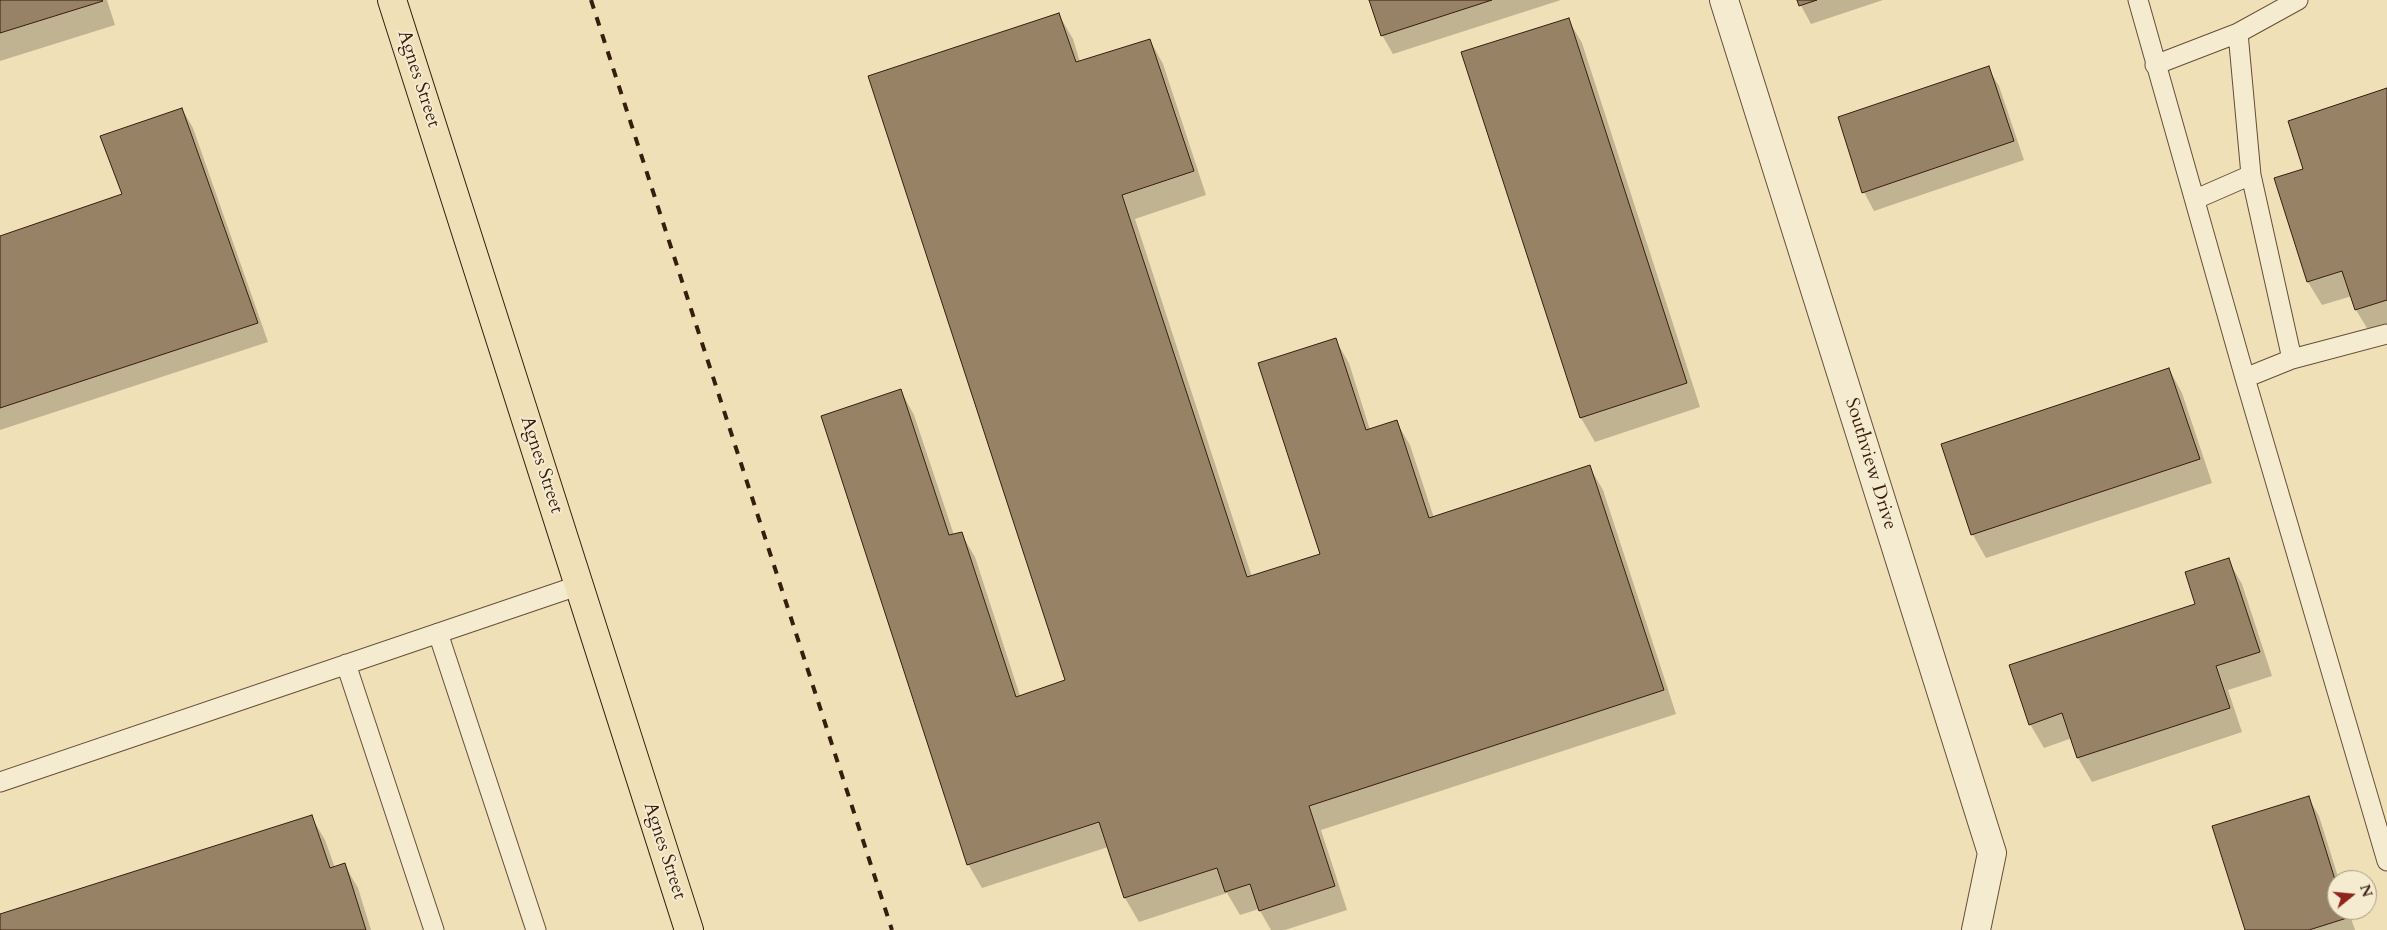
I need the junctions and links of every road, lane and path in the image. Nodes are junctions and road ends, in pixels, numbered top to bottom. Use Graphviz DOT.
graph roads {
  1 [pos="392,0"];
  2 [pos="1724,0"];
  3 [pos="2138,0"];
  4 [pos="2298,0"];
  5 [pos="2238,33"];
  6 [pos="2155,65"];
  7 [pos="2251,175"];
  8 [pos="2196,199"];
  9 [pos="2387,334"];
  10 [pos="2292,359"];
  11 [pos="2245,378"];
  12 [pos="580,585"];
  13 [pos="438,634"];
  14 [pos="346,664"];
  15 [pos="0,782"];
  16 [pos="2387,861"];
  17 [pos="434,930"];
  18 [pos="536,930"];
  19 [pos="689,930"];
  20 [pos="1976,930"];
  1 -- 12 [label="main road, Agnes Street"];
  2 -- 20 [label="street, Southview Drive"];
  3 -- 6 [label="lane"];
  4 -- 5 [label="lane"];
  5 -- 6 [label="lane"];
  5 -- 7 [label="lane"];
  6 -- 8 [label="lane"];
  7 -- 8 [label="lane"];
  7 -- 10 [label="lane"];
  8 -- 11 [label="lane"];
  9 -- 10 [label="lane"];
  10 -- 11 [label="lane"];
  11 -- 16 [label="lane"];
  12 -- 13 [label="lane"];
  12 -- 19 [label="main road, Agnes Street"];
  13 -- 14 [label="lane"];
  13 -- 18 [label="lane"];
  14 -- 15 [label="lane"];
  14 -- 17 [label="lane"];
}
